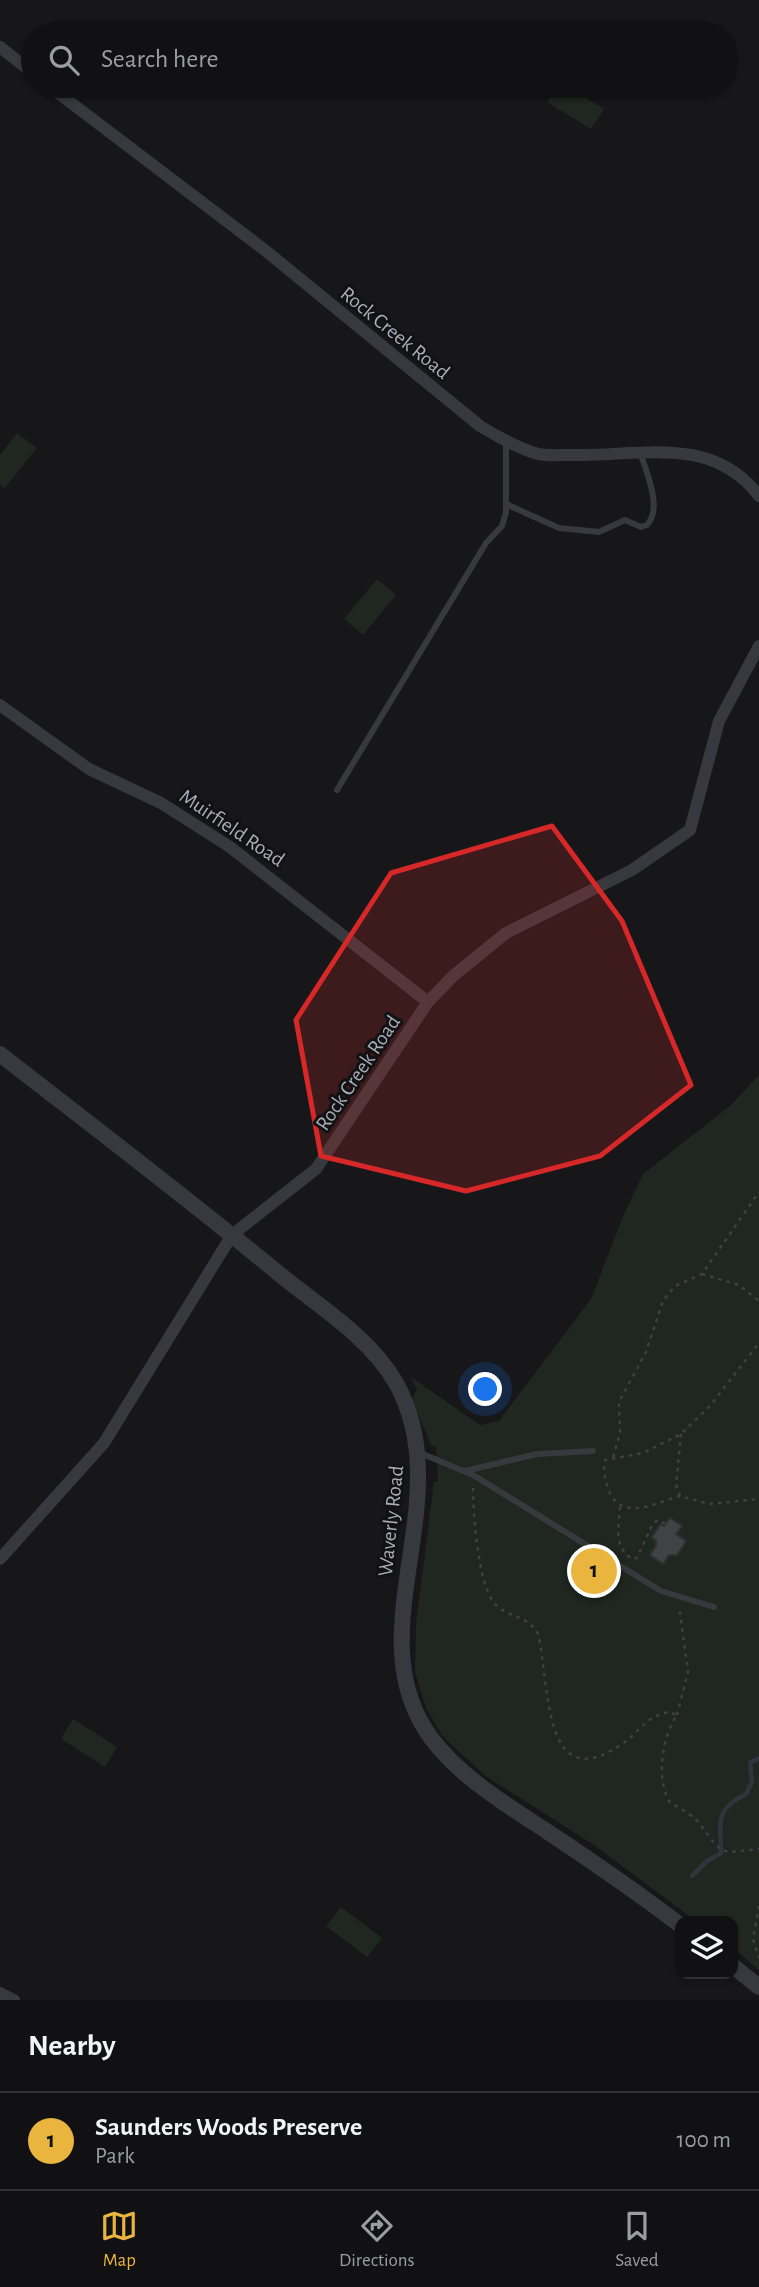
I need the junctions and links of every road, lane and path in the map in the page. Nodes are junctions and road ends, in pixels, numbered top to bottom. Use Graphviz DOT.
graph roads {
  1 [pos="0,47"];
  2 [pos="21,64"];
  3 [pos="65,98"];
  4 [pos="506,442"];
  5 [pos="640,452"];
  6 [pos="759,496"];
  7 [pos="506,504"];
  8 [pos="759,646"];
  9 [pos="0,705"];
  10 [pos="337,790"];
  11 [pos="428,1002"];
  12 [pos="0,1054"];
  13 [pos="759,1192"];
  14 [pos="232,1235"];
  15 [pos="702,1273"];
  16 [pos="759,1301"];
  17 [pos="759,1343"];
  18 [pos="681,1434"];
  19 [pos="593,1451"];
  20 [pos="418,1452"];
  21 [pos="612,1457"];
  22 [pos="465,1471"];
  23 [pos="473,1475"];
  24 [pos="680,1496"];
  25 [pos="759,1499"];
  26 [pos="620,1507"];
  27 [pos="666,1524"];
  28 [pos="0,1559"];
  29 [pos="680,1599"];
  30 [pos="714,1607"];
  31 [pos="677,1715"];
  32 [pos="759,1849"];
  33 [pos="759,1906"];
  34 [pos="675,1922"];
  35 [pos="759,1958"];
  36 [pos="738,1970"];
  37 [pos="759,1987"];
  38 [pos="0,1993"];
  39 [pos="14,2000"];
  1 -- 2 [label="street"];
  3 -- 4 [label="street, Rock Creek Road"];
  4 -- 5 [label="street, Rock Creek Road"];
  4 -- 7 [label="lane"];
  5 -- 6 [label="street, Rock Creek Road"];
  5 -- 7 [label="lane"];
  7 -- 10 [label="lane"];
  8 -- 11 [label="street, Rock Creek Road"];
  9 -- 11 [label="street, Muirfield Road"];
  11 -- 14 [label="street, Rock Creek Road"];
  12 -- 14 [label="street, Waverly Road"];
  13 -- 15 [label="path"];
  14 -- 20 [label="street, Waverly Road"];
  14 -- 28 [label="street, Rock Creek Road"];
  15 -- 16 [label="path"];
  15 -- 21 [label="path"];
  17 -- 18 [label="path"];
  18 -- 21 [label="path"];
  18 -- 24 [label="path"];
  19 -- 22 [label="lane"];
  20 -- 22 [label="lane"];
  20 -- 34 [label="street, Waverly Road"];
  21 -- 26 [label="path"];
  22 -- 23 [label="lane"];
  23 -- 29 [label="lane"];
  23 -- 31 [label="path"];
  24 -- 25 [label="path"];
  24 -- 26 [label="path"];
  26 -- 27 [label="path"];
  29 -- 30 [label="lane"];
  29 -- 31 [label="path"];
  31 -- 32 [label="path"];
  33 -- 35 [label="path"];
  36 -- 37 [label="street"];
  38 -- 39 [label="street"];
}
